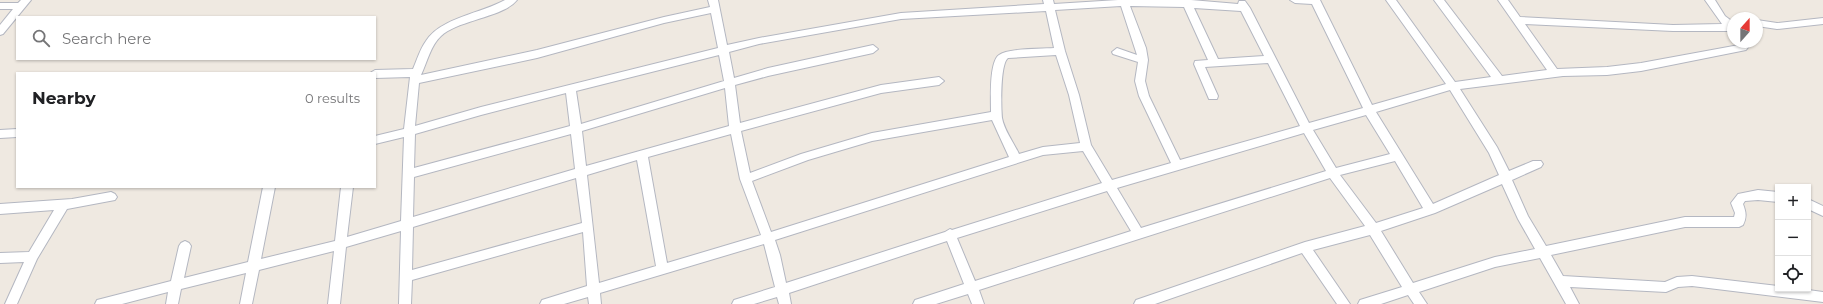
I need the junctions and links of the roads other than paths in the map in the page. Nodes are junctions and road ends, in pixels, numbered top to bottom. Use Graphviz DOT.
graph roads {
  1 [pos="512,0"];
  2 [pos="1295,0"];
  3 [pos="1315,0"];
  4 [pos="1391,0"];
  5 [pos="1438,0"];
  6 [pos="1503,0"];
  7 [pos="1710,0"];
  8 [pos="1124,1"];
  9 [pos="1187,2"];
  10 [pos="24,3"];
  11 [pos="714,4"];
  12 [pos="1049,4"];
  13 [pos="1243,4"];
  14 [pos="0,6"];
  15 [pos="1727,19"];
  16 [pos="1517,20"];
  17 [pos="1823,21"];
  18 [pos="1727,24"];
  19 [pos="1763,24"];
  20 [pos="0,32"];
  21 [pos="1742,48"];
  22 [pos="873,49"];
  23 [pos="722,51"];
  24 [pos="1060,51"];
  25 [pos="1116,52"];
  26 [pos="1271,59"];
  27 [pos="1143,60"];
  28 [pos="1214,62"];
  29 [pos="1554,73"];
  30 [pos="376,74"];
  31 [pos="416,76"];
  32 [pos="1499,80"];
  33 [pos="939,81"];
  34 [pos="730,84"];
  35 [pos="1452,86"];
  36 [pos="571,89"];
  37 [pos="1213,96"];
  38 [pos="1369,110"];
  39 [pos="997,115"];
  40 [pos="1306,128"];
  41 [pos="576,129"];
  42 [pos="735,129"];
  43 [pos="409,132"];
  44 [pos="16,133"];
  45 [pos="0,134"];
  46 [pos="376,140"];
  47 [pos="1086,146"];
  48 [pos="642,156"];
  49 [pos="1398,156"];
  50 [pos="1016,160"];
  51 [pos="1537,164"];
  52 [pos="1177,165"];
  53 [pos="582,172"];
  54 [pos="1333,173"];
  55 [pos="408,174"];
  56 [pos="1506,177"];
  57 [pos="746,179"];
  58 [pos="1109,185"];
  59 [pos="269,188"];
  60 [pos="347,188"];
  61 [pos="112,197"];
  62 [pos="1775,197"];
  63 [pos="63,205"];
  64 [pos="1811,205"];
  65 [pos="0,209"];
  66 [pos="1431,210"];
  67 [pos="1823,211"];
  68 [pos="407,224"];
  69 [pos="588,226"];
  70 [pos="1373,229"];
  71 [pos="950,234"];
  72 [pos="1139,234"];
  73 [pos="767,238"];
  74 [pos="341,244"];
  75 [pos="185,246"];
  76 [pos="1305,247"];
  77 [pos="1543,252"];
  78 [pos="32,257"];
  79 [pos="0,258"];
  80 [pos="254,266"];
  81 [pos="662,268"];
  82 [pos="405,277"];
  83 [pos="1560,281"];
  84 [pos="177,284"];
  85 [pos="971,287"];
  86 [pos="593,289"];
  87 [pos="1410,289"];
  88 [pos="782,290"];
  89 [pos="1172,299"];
  90 [pos="1820,299"];
  91 [pos="120,302"];
  92 [pos="11,304"];
  93 [pos="101,304"];
  94 [pos="172,304"];
  95 [pos="246,304"];
  96 [pos="334,304"];
  97 [pos="405,304"];
  98 [pos="546,304"];
  99 [pos="595,304"];
  100 [pos="738,304"];
  101 [pos="785,304"];
  102 [pos="919,304"];
  103 [pos="978,304"];
  104 [pos="1140,304"];
  105 [pos="1344,304"];
  106 [pos="1364,304"];
  107 [pos="1421,304"];
  108 [pos="1573,304"];
  1 -- 31 [label="street"];
  2 -- 3 [label="street"];
  3 -- 38 [label="street"];
  4 -- 35 [label="street"];
  5 -- 32 [label="street"];
  6 -- 16 [label="street"];
  7 -- 15 [label="street"];
  8 -- 9 [label="street"];
  8 -- 12 [label="street"];
  8 -- 27 [label="street"];
  9 -- 13 [label="street"];
  9 -- 28 [label="street"];
  10 -- 14 [label="street"];
  10 -- 20 [label="street"];
  11 -- 23 [label="street"];
  11 -- 31 [label="street"];
  12 -- 23 [label="street"];
  12 -- 24 [label="street"];
  13 -- 26 [label="street"];
  16 -- 18 [label="street"];
  16 -- 29 [label="street"];
  17 -- 19 [label="street"];
  21 -- 29 [label="street"];
  22 -- 34 [label="street"];
  23 -- 34 [label="street"];
  23 -- 36 [label="street"];
  24 -- 39 [label="street"];
  24 -- 47 [label="street"];
  25 -- 27 [label="street"];
  26 -- 28 [label="street"];
  26 -- 40 [label="street"];
  27 -- 52 [label="street"];
  28 -- 37 [label="street"];
  29 -- 32 [label="street"];
  30 -- 31 [label="street"];
  31 -- 43 [label="street"];
  32 -- 35 [label="street"];
  33 -- 42 [label="street"];
  34 -- 41 [label="street"];
  34 -- 42 [label="street"];
  35 -- 38 [label="street"];
  35 -- 56 [label="street"];
  36 -- 41 [label="street"];
  36 -- 43 [label="street"];
  38 -- 40 [label="street"];
  38 -- 49 [label="street"];
  39 -- 50 [label="street"];
  39 -- 57 [label="street"];
  40 -- 52 [label="street"];
  40 -- 54 [label="street"];
  41 -- 53 [label="street"];
  41 -- 55 [label="street"];
  42 -- 48 [label="street"];
  42 -- 57 [label="street"];
  43 -- 46 [label="street"];
  43 -- 55 [label="street"];
  44 -- 45 [label="street"];
  47 -- 50 [label="street"];
  47 -- 58 [label="street"];
  48 -- 53 [label="street"];
  48 -- 81 [label="street"];
  49 -- 54 [label="street"];
  49 -- 66 [label="street"];
  50 -- 73 [label="street"];
  51 -- 56 [label="street"];
  52 -- 58 [label="street"];
  53 -- 68 [label="street"];
  53 -- 69 [label="street"];
  54 -- 70 [label="street"];
  54 -- 72 [label="street"];
  55 -- 68 [label="street"];
  56 -- 66 [label="street"];
  56 -- 77 [label="street"];
  57 -- 73 [label="street"];
  58 -- 71 [label="street"];
  58 -- 72 [label="street"];
  59 -- 80 [label="street"];
  60 -- 74 [label="street"];
  61 -- 63 [label="street"];
  62 -- 77 [label="street"];
  63 -- 65 [label="street"];
  63 -- 78 [label="street"];
  64 -- 67 [label="street"];
  66 -- 70 [label="street"];
  68 -- 74 [label="street"];
  68 -- 82 [label="street"];
  69 -- 82 [label="street"];
  69 -- 86 [label="street"];
  70 -- 76 [label="street"];
  70 -- 87 [label="street"];
  71 -- 85 [label="street"];
  71 -- 88 [label="street"];
  72 -- 85 [label="street"];
  73 -- 81 [label="street"];
  73 -- 88 [label="street"];
  74 -- 80 [label="street"];
  74 -- 96 [label="street"];
  75 -- 84 [label="street"];
  76 -- 89 [label="street"];
  76 -- 105 [label="street"];
  77 -- 83 [label="street"];
  77 -- 87 [label="street"];
  78 -- 79 [label="street"];
  78 -- 92 [label="street"];
  80 -- 84 [label="street"];
  80 -- 95 [label="street"];
  81 -- 86 [label="street"];
  82 -- 97 [label="street"];
  83 -- 90 [label="street"];
  83 -- 108 [label="street"];
  84 -- 91 [label="street"];
  84 -- 94 [label="street"];
  85 -- 102 [label="street"];
  85 -- 103 [label="street"];
  86 -- 98 [label="street"];
  86 -- 99 [label="street"];
  87 -- 106 [label="street"];
  87 -- 107 [label="street"];
  88 -- 100 [label="street"];
  88 -- 101 [label="street"];
  89 -- 104 [label="street"];
  91 -- 93 [label="street"];
}
